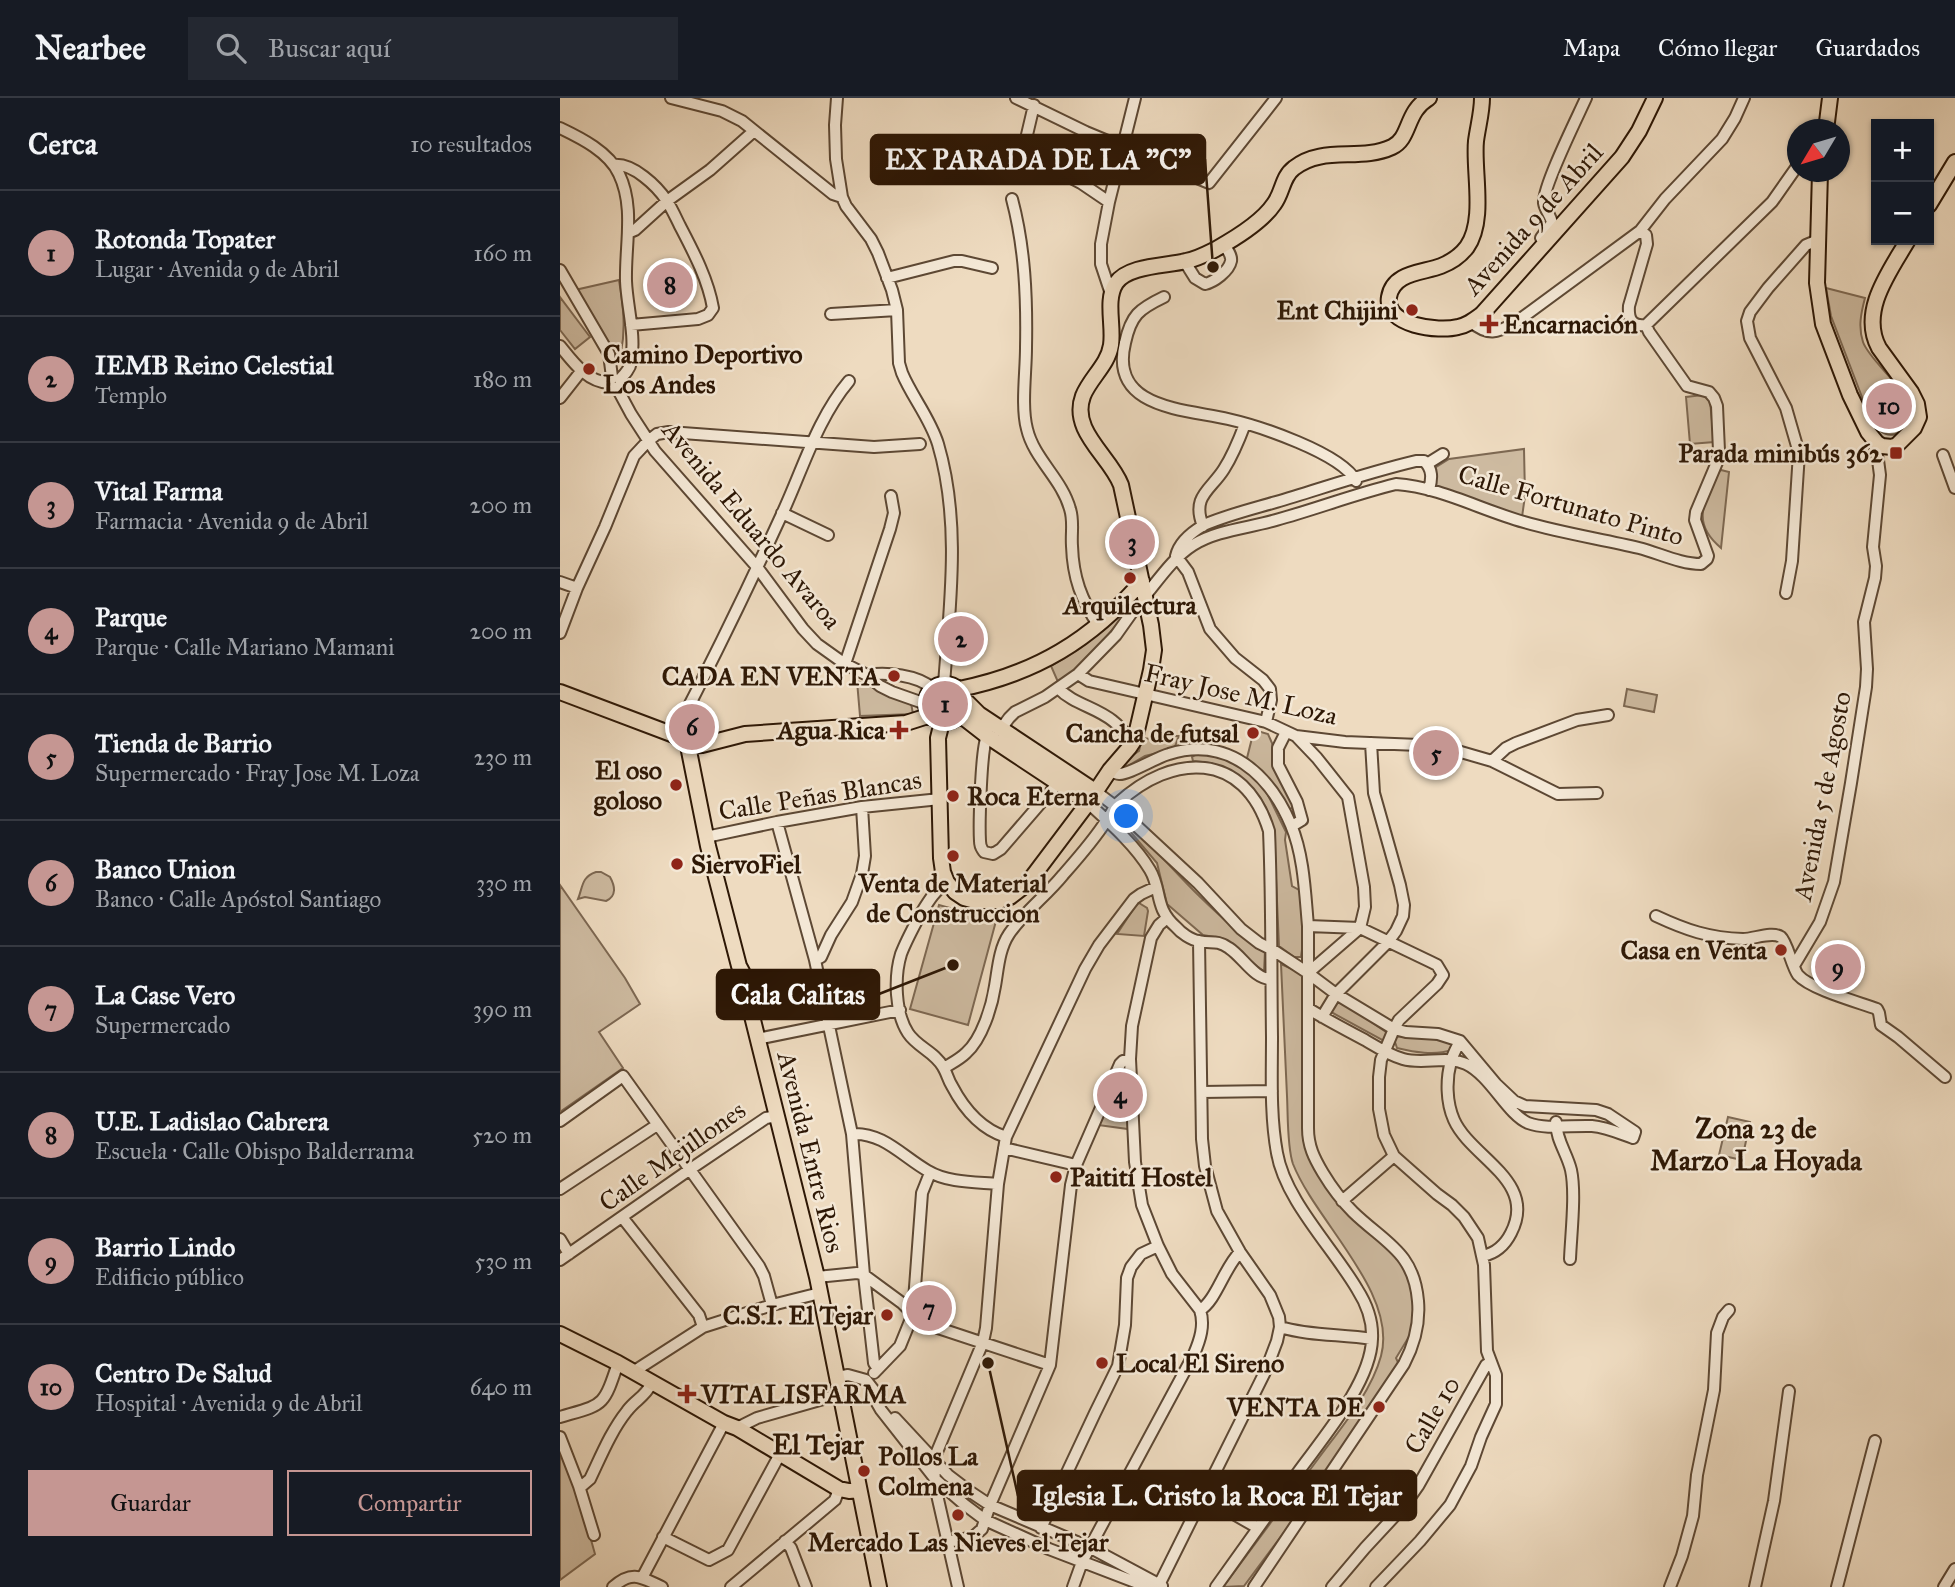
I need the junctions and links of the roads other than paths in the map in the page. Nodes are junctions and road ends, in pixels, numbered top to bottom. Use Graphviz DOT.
graph roads {
  1 [pos="671,98"];
  2 [pos="837,98"];
  3 [pos="1016,98"];
  4 [pos="1135,98"];
  5 [pos="1276,98"];
  6 [pos="1429,98"];
  7 [pos="1482,98"];
  8 [pos="1586,98"];
  9 [pos="1656,98"];
  10 [pos="1744,98"];
  11 [pos="1830,98"];
  12 [pos="702,101"];
  13 [pos="1034,106"];
  14 [pos="1827,119"];
  15 [pos="560,128"];
  16 [pos="754,131"];
  17 [pos="1123,147"];
  18 [pos="960,157"];
  19 [pos="1955,162"];
  20 [pos="1018,164"];
  21 [pos="614,165"];
  22 [pos="1787,179"];
  23 [pos="1820,182"];
  24 [pos="842,197"];
  25 [pos="1934,197"];
  26 [pos="1012,200"];
  27 [pos="667,201"];
  28 [pos="1109,202"];
  29 [pos="1640,231"];
  30 [pos="628,233"];
  31 [pos="1818,240"];
  32 [pos="1224,245"];
  33 [pos="1905,245"];
  34 [pos="1185,262"];
  35 [pos="992,268"];
  36 [pos="560,270"];
  37 [pos="887,278"];
  38 [pos="1515,278"];
  39 [pos="1111,294"];
  40 [pos="1164,297"];
  41 [pos="897,310"];
  42 [pos="831,314"];
  43 [pos="1471,323"];
  44 [pos="631,325"];
  45 [pos="1646,325"];
  46 [pos="560,346"];
  47 [pos="582,370"];
  48 [pos="849,381"];
  49 [pos="614,382"];
  50 [pos="560,398"];
  51 [pos="1245,424"];
  52 [pos="1873,440"];
  53 [pos="648,441"];
  54 [pos="813,443"];
  55 [pos="920,444"];
  56 [pos="1898,445"];
  57 [pos="1443,454"];
  58 [pos="1943,455"];
  59 [pos="1427,464"];
  60 [pos="1880,475"];
  61 [pos="1354,478"];
  62 [pos="1955,488"];
  63 [pos="1429,490"];
  64 [pos="1360,494"];
  65 [pos="891,496"];
  66 [pos="1272,503"];
  67 [pos="782,513"];
  68 [pos="1221,519"];
  69 [pos="1277,520"];
  70 [pos="1203,526"];
  71 [pos="1225,533"];
  72 [pos="828,535"];
  73 [pos="1177,559"];
  74 [pos="757,566"];
  75 [pos="560,582"];
  76 [pos="577,588"];
  77 [pos="1786,593"];
  78 [pos="1144,594"];
  79 [pos="1098,626"];
  80 [pos="560,633"];
  81 [pos="845,664"];
  82 [pos="1078,674"];
  83 [pos="867,675"];
  84 [pos="938,686"];
  85 [pos="1058,688"];
  86 [pos="560,692"];
  87 [pos="961,694"];
  88 [pos="1146,694"];
  89 [pos="933,714"];
  90 [pos="960,715"];
  91 [pos="1608,715"];
  92 [pos="1266,722"];
  93 [pos="1002,729"];
  94 [pos="1291,734"];
  95 [pos="674,735"];
  96 [pos="987,736"];
  97 [pos="1135,739"];
  98 [pos="1371,743"];
  99 [pos="688,746"];
  100 [pos="1185,750"];
  101 [pos="1492,761"];
  102 [pos="1187,767"];
  103 [pos="1110,770"];
  104 [pos="1058,783"];
  105 [pos="1598,793"];
  106 [pos="1091,797"];
  107 [pos="940,799"];
  108 [pos="1115,806"];
  109 [pos="862,807"];
  110 [pos="1107,820"];
  111 [pos="777,822"];
  112 [pos="1292,826"];
  113 [pos="706,837"];
  114 [pos="947,882"];
  115 [pos="1156,887"];
  116 [pos="1656,916"];
  117 [pos="1167,918"];
  118 [pos="1308,926"];
  119 [pos="1360,928"];
  120 [pos="1199,942"];
  121 [pos="1388,942"];
  122 [pos="1273,950"];
  123 [pos="815,960"];
  124 [pos="1795,964"];
  125 [pos="1308,973"];
  126 [pos="1271,979"];
  127 [pos="1336,994"];
  128 [pos="1308,1009"];
  129 [pos="900,1010"];
  130 [pos="1322,1017"];
  131 [pos="828,1024"];
  132 [pos="1394,1030"];
  133 [pos="757,1039"];
  134 [pos="1460,1041"];
  135 [pos="1384,1051"];
  136 [pos="1130,1059"];
  137 [pos="1451,1060"];
  138 [pos="944,1068"];
  139 [pos="1945,1077"];
  140 [pos="1272,1091"];
  141 [pos="1202,1092"];
  142 [pos="1557,1109"];
  143 [pos="776,1116"];
  144 [pos="560,1121"];
  145 [pos="657,1125"];
  146 [pos="1555,1126"];
  147 [pos="852,1134"];
  148 [pos="1005,1142"];
  149 [pos="1394,1156"];
  150 [pos="1076,1165"];
  151 [pos="688,1170"];
  152 [pos="930,1173"];
  153 [pos="998,1184"];
  154 [pos="560,1189"];
  155 [pos="1342,1201"];
  156 [pos="622,1217"];
  157 [pos="560,1239"];
  158 [pos="1158,1246"];
  159 [pos="1240,1252"];
  160 [pos="1483,1256"];
  161 [pos="565,1257"];
  162 [pos="1570,1259"];
  163 [pos="864,1275"];
  164 [pos="817,1277"];
  165 [pos="820,1293"];
  166 [pos="772,1305"];
  167 [pos="1729,1310"];
  168 [pos="1200,1311"];
  169 [pos="913,1314"];
  170 [pos="703,1327"];
  171 [pos="1280,1327"];
  172 [pos="560,1334"];
  173 [pos="1372,1339"];
  174 [pos="983,1342"];
  175 [pos="1491,1362"];
  176 [pos="618,1363"];
  177 [pos="1050,1365"];
  178 [pos="878,1369"];
  179 [pos="634,1372"];
  180 [pos="837,1377"];
  181 [pos="866,1380"];
  182 [pos="652,1383"];
  183 [pos="1789,1391"];
  184 [pos="841,1394"];
  185 [pos="877,1403"];
  186 [pos="560,1417"];
  187 [pos="731,1426"];
  188 [pos="560,1437"];
  189 [pos="1875,1441"];
  190 [pos="780,1454"];
  191 [pos="934,1459"];
  192 [pos="936,1480"];
  193 [pos="579,1486"];
  194 [pos="839,1489"];
  195 [pos="859,1490"];
  196 [pos="1203,1497"];
  197 [pos="990,1504"];
  198 [pos="985,1520"];
  199 [pos="1258,1528"];
  200 [pos="1043,1529"];
  201 [pos="594,1535"];
  202 [pos="663,1537"];
  203 [pos="785,1541"];
  204 [pos="947,1542"];
  205 [pos="1039,1545"];
  206 [pos="1091,1548"];
  207 [pos="1082,1562"];
  208 [pos="1955,1569"];
  209 [pos="642,1577"];
  210 [pos="1160,1586"];
  211 [pos="614,1587"];
  212 [pos="662,1587"];
  213 [pos="731,1587"];
  214 [pos="806,1587"];
  215 [pos="879,1587"];
  216 [pos="958,1587"];
  217 [pos="1073,1587"];
  218 [pos="1216,1587"];
  219 [pos="1254,1587"];
  220 [pos="1332,1587"];
  221 [pos="1376,1587"];
  222 [pos="1670,1587"];
  223 [pos="1755,1587"];
  224 [pos="1837,1587"];
  225 [pos="1944,1587"];
  1 -- 12 [label="street"];
  2 -- 24 [label="street"];
  3 -- 13 [label="street"];
  4 -- 17 [label="street"];
  5 -- 17 [label="street"];
  6 -- 32 [label="main road"];
  7 -- 43 [label="main road, Avenida 9 de Abril"];
  8 -- 38 [label="street"];
  9 -- 38 [label="main road, Avenida 9 de Abril"];
  10 -- 29 [label="street"];
  11 -- 14 [label="main road"];
  12 -- 16 [label="street"];
  13 -- 17 [label="street"];
  13 -- 20 [label="street"];
  15 -- 21 [label="street"];
  16 -- 24 [label="street"];
  16 -- 27 [label="street"];
  17 -- 28 [label="street"];
  18 -- 20 [label="street"];
  19 -- 25 [label="main road"];
  20 -- 28 [label="street"];
  21 -- 27 [label="street"];
  21 -- 30 [label="street"];
  22 -- 45 [label="street"];
  23 -- 31 [label="main road"];
  24 -- 37 [label="street"];
  26 -- 79 [label="street"];
  27 -- 30 [label="street"];
  27 -- 44 [label="street"];
  28 -- 39 [label="street"];
  29 -- 43 [label="street"];
  29 -- 45 [label="street"];
  30 -- 44 [label="street"];
  31 -- 52 [label="main road"];
  31 -- 77 [label="street"];
  32 -- 34 [label="main road"];
  32 -- 34 [label="street"];
  33 -- 56 [label="main road"];
  34 -- 39 [label="main road"];
  35 -- 37 [label="street"];
  36 -- 49 [label="street, Avenida Eduardo Avaroa"];
  37 -- 41 [label="street"];
  38 -- 43 [label="main road, Avenida 9 de Abril"];
  39 -- 78 [label="main road"];
  40 -- 51 [label="street"];
  41 -- 42 [label="street"];
  41 -- 84 [label="street"];
  44 -- 49 [label="street"];
  45 -- 63 [label="street, Calle Fortunato Pinto"];
  46 -- 47 [label="street"];
  47 -- 49 [label="street"];
  47 -- 50 [label="street"];
  48 -- 54 [label="street"];
  49 -- 53 [label="street, Avenida Eduardo Avaroa"];
  51 -- 61 [label="street"];
  51 -- 70 [label="street"];
  52 -- 56 [label="main road"];
  52 -- 60 [label="street, Avenida 5 de Agosto"];
  53 -- 54 [label="street"];
  53 -- 74 [label="street, Avenida Eduardo Avaroa"];
  53 -- 76 [label="street"];
  54 -- 55 [label="street"];
  54 -- 67 [label="street"];
  56 -- 60 [label="street, Avenida 5 de Agosto"];
  57 -- 59 [label="street"];
  58 -- 62 [label="street"];
  59 -- 61 [label="street, Calle Fortunato Pinto"];
  59 -- 63 [label="street, Calle Fortunato Pinto"];
  60 -- 124 [label="street, Avenida 5 de Agosto"];
  61 -- 64 [label="street"];
  61 -- 66 [label="street, Calle Fortunato Pinto"];
  63 -- 64 [label="street, Calle Fortunato Pinto"];
  64 -- 69 [label="street, Calle Fortunato Pinto"];
  65 -- 81 [label="street"];
  66 -- 68 [label="street, Calle Fortunato Pinto"];
  66 -- 69 [label="street"];
  67 -- 72 [label="street"];
  67 -- 74 [label="street"];
  68 -- 70 [label="street, Calle Fortunato Pinto"];
  68 -- 71 [label="street"];
  69 -- 71 [label="street, Calle Fortunato Pinto"];
  70 -- 73 [label="street, Calle Fortunato Pinto"];
  71 -- 73 [label="street, Calle Fortunato Pinto"];
  73 -- 78 [label="street, Calle Fortunato Pinto"];
  73 -- 92 [label="street"];
  74 -- 81 [label="street, Avenida Eduardo Avaroa"];
  74 -- 95 [label="street"];
  75 -- 76 [label="street"];
  76 -- 80 [label="street"];
  78 -- 79 [label="main road, Calle Fortunato Pinto"];
  78 -- 82 [label="street"];
  78 -- 88 [label="main road"];
  79 -- 87 [label="main road, Calle Fortunato Pinto"];
  81 -- 83 [label="street, Avenida Eduardo Avaroa"];
  82 -- 85 [label="street"];
  82 -- 88 [label="street, Fray Jose M. Loza"];
  83 -- 84 [label="street, Avenida Eduardo Avaroa"];
  83 -- 89 [label="street, Avenida Eduardo Avaroa"];
  84 -- 87 [label="main road"];
  84 -- 89 [label="main road"];
  85 -- 93 [label="street"];
  85 -- 97 [label="street"];
  86 -- 95 [label="main road"];
  87 -- 90 [label="main road"];
  87 -- 93 [label="main road"];
  88 -- 92 [label="street, Fray Jose M. Loza"];
  88 -- 97 [label="main road"];
  89 -- 90 [label="main road"];
  89 -- 99 [label="main road"];
  89 -- 107 [label="main road"];
  90 -- 96 [label="main road"];
  91 -- 101 [label="street"];
  92 -- 94 [label="street, Fray Jose M. Loza"];
  93 -- 106 [label="main road"];
  94 -- 98 [label="street, Fray Jose M. Loza"];
  94 -- 112 [label="street"];
  94 -- 119 [label="street"];
  95 -- 99 [label="main road"];
  96 -- 104 [label="main road"];
  96 -- 104 [label="street"];
  97 -- 103 [label="main road"];
  98 -- 101 [label="street, Fray Jose M. Loza"];
  98 -- 121 [label="street"];
  99 -- 113 [label="main road, Avenida Entre Rios"];
  100 -- 102 [label="street"];
  100 -- 103 [label="street"];
  100 -- 112 [label="street"];
  101 -- 105 [label="street, Fray Jose M. Loza"];
  102 -- 108 [label="street"];
  102 -- 122 [label="street"];
  103 -- 106 [label="main road"];
  104 -- 106 [label="main road"];
  106 -- 108 [label="street"];
  106 -- 110 [label="street"];
  106 -- 114 [label="main road"];
  107 -- 109 [label="street, Calle Peñas Blancas"];
  107 -- 114 [label="main road"];
  108 -- 110 [label="street"];
  108 -- 122 [label="street"];
  109 -- 111 [label="street, Calle Peñas Blancas"];
  109 -- 123 [label="street"];
  110 -- 115 [label="street"];
  110 -- 138 [label="street"];
  111 -- 113 [label="street, Calle Peñas Blancas"];
  111 -- 123 [label="street"];
  112 -- 118 [label="street"];
  113 -- 133 [label="main road, Avenida Entre Rios"];
  114 -- 129 [label="street"];
  115 -- 117 [label="street"];
  115 -- 148 [label="street"];
  116 -- 124 [label="street"];
  117 -- 120 [label="street"];
  117 -- 136 [label="street"];
  118 -- 119 [label="street"];
  118 -- 125 [label="street"];
  119 -- 121 [label="street"];
  119 -- 125 [label="street"];
  120 -- 126 [label="street"];
  120 -- 141 [label="street"];
  121 -- 127 [label="street"];
  121 -- 132 [label="street"];
  122 -- 125 [label="street"];
  122 -- 126 [label="street"];
  123 -- 131 [label="street"];
  124 -- 139 [label="street"];
  125 -- 127 [label="street"];
  125 -- 128 [label="street"];
  126 -- 140 [label="street"];
  127 -- 130 [label="street"];
  127 -- 132 [label="street"];
  128 -- 130 [label="street"];
  128 -- 155 [label="street"];
  129 -- 131 [label="street"];
  129 -- 138 [label="street"];
  130 -- 135 [label="street"];
  131 -- 133 [label="street"];
  131 -- 147 [label="street"];
  132 -- 134 [label="street"];
  132 -- 135 [label="street"];
  133 -- 143 [label="main road, Avenida Entre Rios"];
  134 -- 137 [label="street"];
  134 -- 142 [label="street"];
  135 -- 137 [label="street"];
  135 -- 149 [label="street"];
  136 -- 150 [label="street"];
  136 -- 158 [label="street"];
  137 -- 146 [label="street"];
  137 -- 160 [label="street"];
  138 -- 148 [label="street"];
  140 -- 141 [label="street"];
  140 -- 173 [label="street"];
  141 -- 159 [label="street"];
  142 -- 146 [label="street"];
  142 -- 146 [label="street"];
  143 -- 151 [label="street, Calle Mejillones"];
  143 -- 164 [label="main road, Avenida Entre Rios"];
  144 -- 145 [label="street"];
  145 -- 151 [label="street"];
  145 -- 154 [label="street"];
  146 -- 162 [label="street"];
  147 -- 152 [label="street"];
  147 -- 163 [label="street"];
  148 -- 150 [label="street"];
  148 -- 153 [label="street"];
  149 -- 155 [label="street"];
  149 -- 160 [label="street"];
  150 -- 177 [label="street"];
  151 -- 156 [label="street, Calle Mejillones"];
  151 -- 166 [label="street"];
  152 -- 153 [label="street"];
  152 -- 169 [label="street"];
  153 -- 174 [label="street"];
  155 -- 219 [label="street"];
  156 -- 161 [label="street, Calle Mejillones"];
  156 -- 170 [label="street"];
  157 -- 161 [label="street"];
  158 -- 168 [label="street"];
  158 -- 200 [label="street"];
  159 -- 168 [label="street"];
  159 -- 171 [label="street"];
  160 -- 175 [label="street"];
  163 -- 164 [label="street"];
  163 -- 169 [label="street"];
  163 -- 178 [label="street"];
  164 -- 165 [label="main road, Avenida Entre Rios"];
  165 -- 166 [label="street"];
  165 -- 180 [label="main road, Avenida Entre Rios"];
  166 -- 170 [label="street"];
  167 -- 222 [label="street"];
  168 -- 206 [label="street"];
  169 -- 174 [label="street"];
  169 -- 178 [label="street"];
  170 -- 179 [label="street"];
  171 -- 173 [label="street"];
  171 -- 196 [label="street"];
  172 -- 176 [label="main road"];
  173 -- 199 [label="street"];
  174 -- 177 [label="street"];
  174 -- 191 [label="street"];
  175 -- 220 [label="street, Calle 10"];
  175 -- 221 [label="street"];
  176 -- 179 [label="main road"];
  176 -- 186 [label="street"];
  177 -- 197 [label="street"];
  178 -- 181 [label="street"];
  179 -- 182 [label="main road"];
  180 -- 181 [label="street"];
  180 -- 184 [label="main road, Avenida Entre Rios"];
  181 -- 185 [label="street"];
  182 -- 187 [label="main road"];
  182 -- 193 [label="street"];
  183 -- 223 [label="street"];
  184 -- 187 [label="street"];
  184 -- 195 [label="main road, Avenida Entre Rios"];
  185 -- 191 [label="street"];
  185 -- 192 [label="street"];
  187 -- 190 [label="main road"];
  187 -- 202 [label="street"];
  188 -- 193 [label="street"];
  189 -- 224 [label="street"];
  190 -- 194 [label="main road"];
  190 -- 202 [label="street"];
  191 -- 192 [label="street"];
  191 -- 197 [label="street"];
  192 -- 198 [label="street"];
  192 -- 204 [label="street"];
  193 -- 201 [label="street"];
  194 -- 195 [label="main road"];
  194 -- 203 [label="street"];
  195 -- 215 [label="main road, Avenida Entre Rios"];
  196 -- 199 [label="street"];
  196 -- 210 [label="street"];
  197 -- 198 [label="street"];
  197 -- 200 [label="street"];
  198 -- 204 [label="street"];
  198 -- 205 [label="street"];
  199 -- 218 [label="street"];
  200 -- 205 [label="street"];
  200 -- 206 [label="street"];
  202 -- 209 [label="street"];
  203 -- 213 [label="street"];
  203 -- 214 [label="street"];
  204 -- 216 [label="street"];
  205 -- 207 [label="street"];
  206 -- 207 [label="street"];
  206 -- 210 [label="street"];
  207 -- 210 [label="street"];
  207 -- 217 [label="street"];
  208 -- 225 [label="street"];
  209 -- 211 [label="street"];
  209 -- 212 [label="street"];
}
